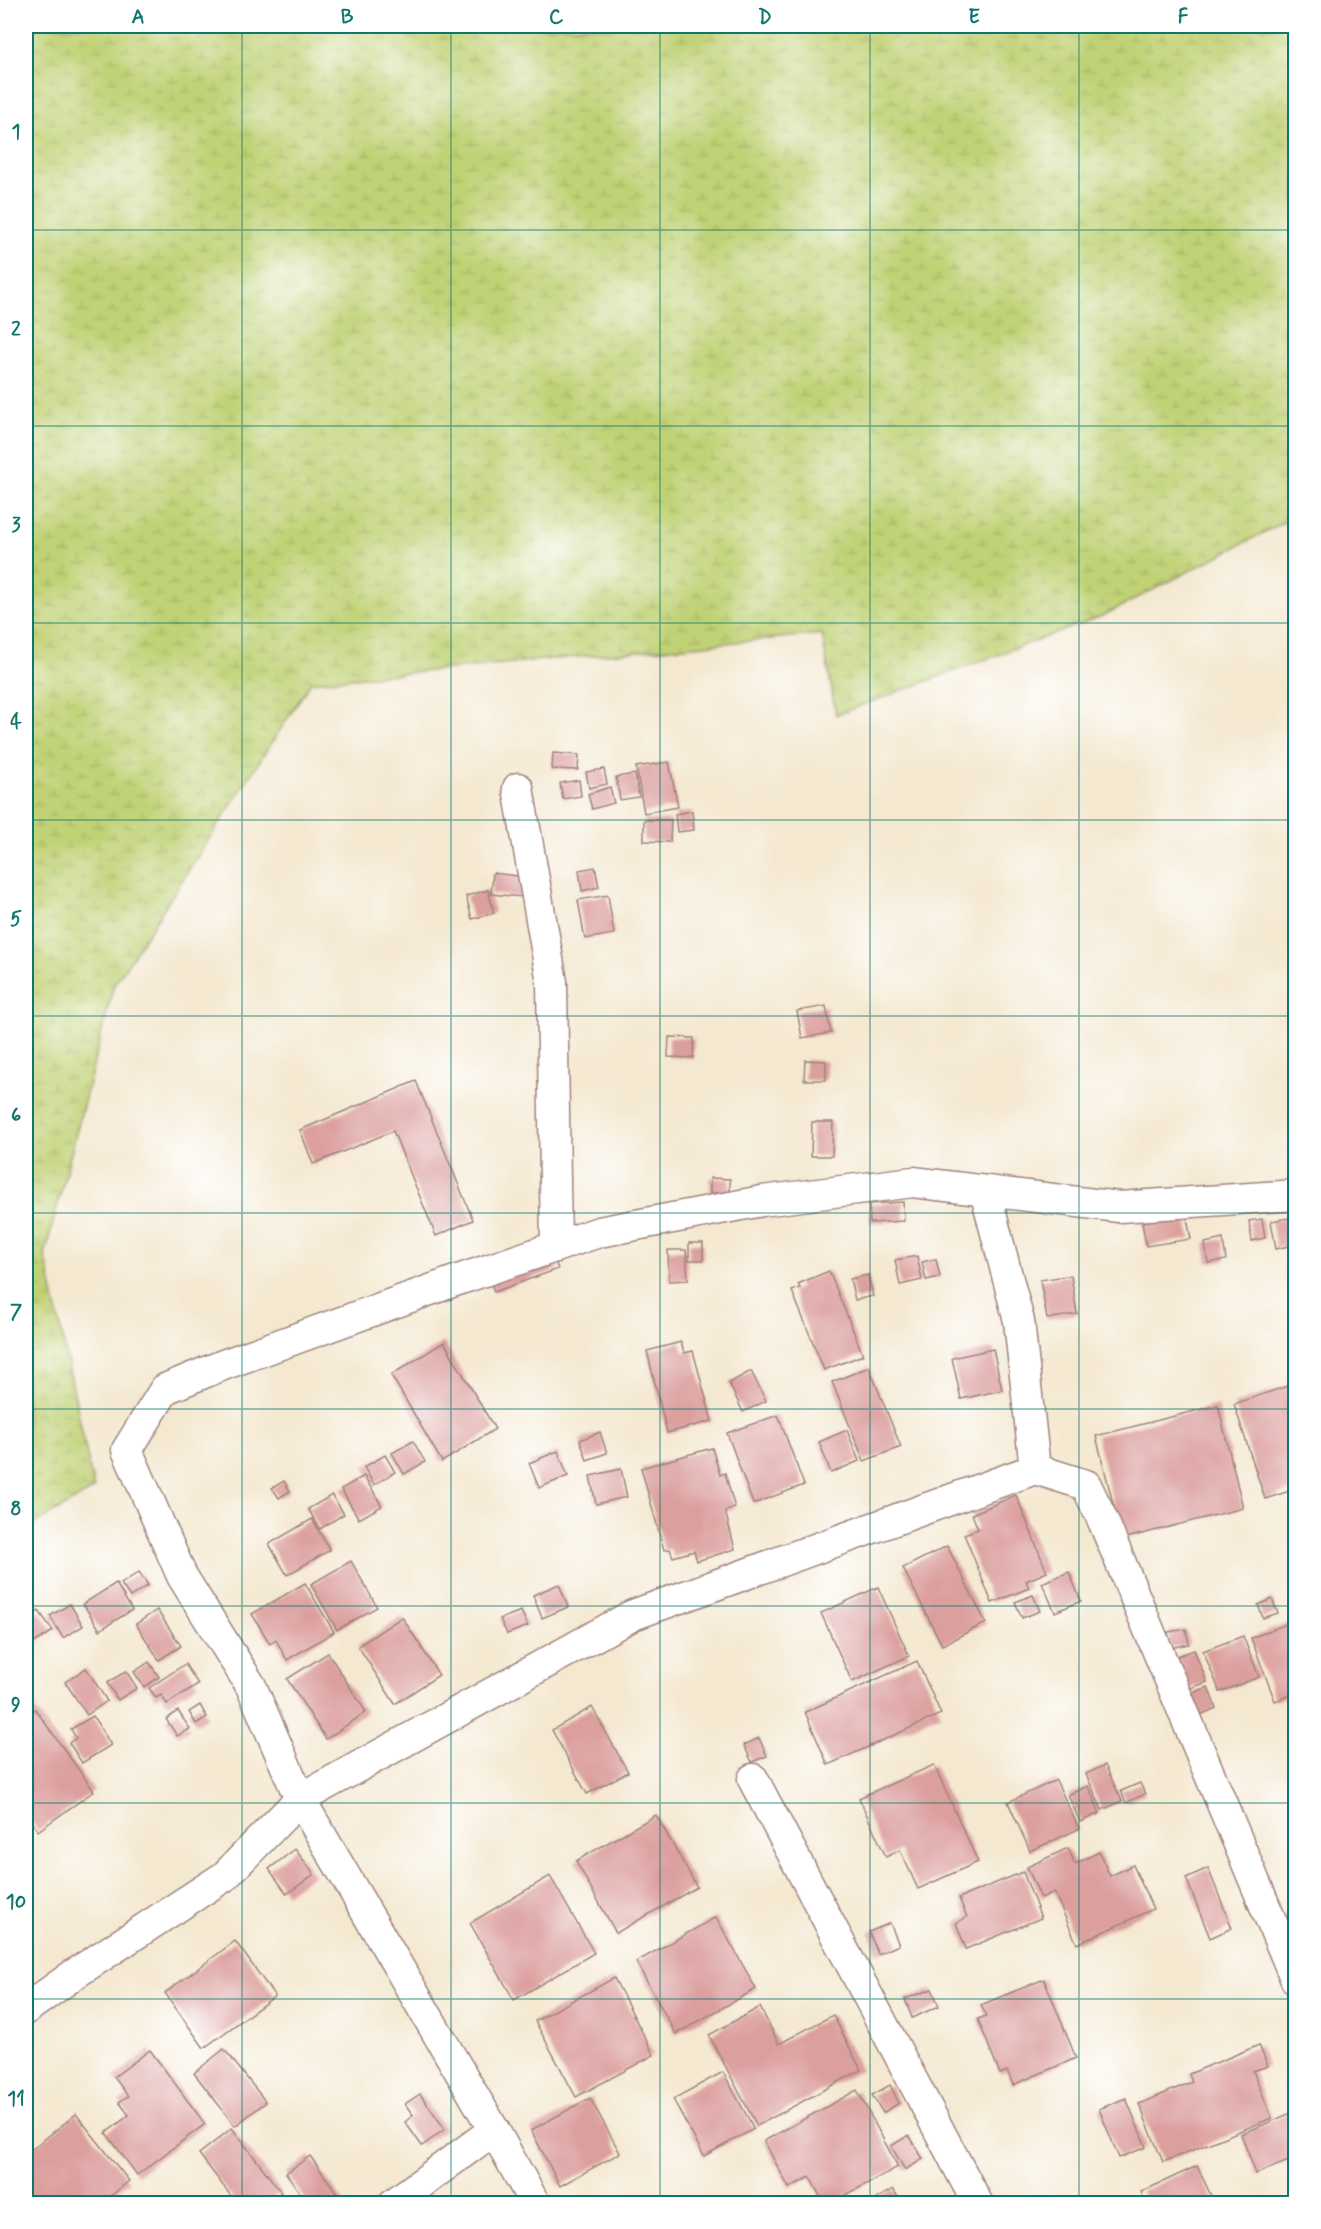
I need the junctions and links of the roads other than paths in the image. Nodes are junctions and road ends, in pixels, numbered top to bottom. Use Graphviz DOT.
graph roads {
  1 [pos="518,788"];
  2 [pos="985,1191"];
  3 [pos="1296,1195"];
  4 [pos="556,1247"];
  5 [pos="1035,1468"];
  6 [pos="753,1779"];
  7 [pos="300,1798"];
  8 [pos="1296,1980"];
  9 [pos="26,2009"];
  10 [pos="494,2130"];
  11 [pos="393,2204"];
  12 [pos="535,2204"];
  13 [pos="978,2204"];
  1 -- 4 [label="street"];
  2 -- 3 [label="street"];
  2 -- 4 [label="street"];
  2 -- 5 [label="street"];
  4 -- 7 [label="street"];
  5 -- 7 [label="street"];
  5 -- 8 [label="street"];
  6 -- 13 [label="street"];
  7 -- 9 [label="street"];
  7 -- 10 [label="street"];
  10 -- 11 [label="street"];
  10 -- 12 [label="street"];
}
